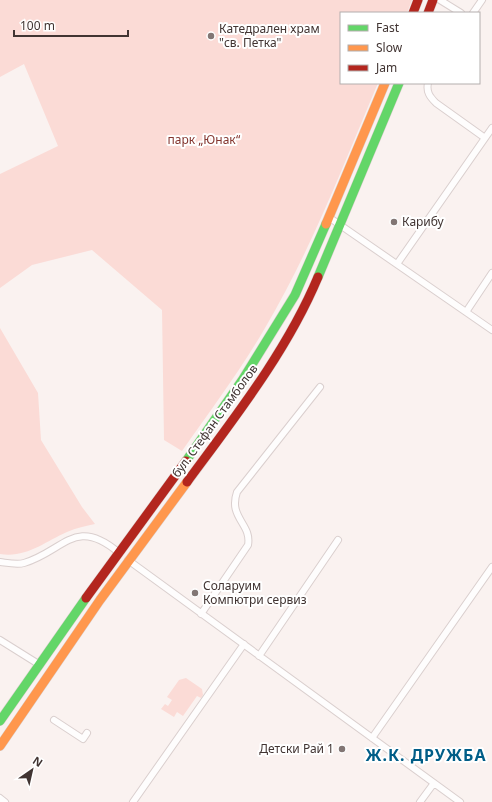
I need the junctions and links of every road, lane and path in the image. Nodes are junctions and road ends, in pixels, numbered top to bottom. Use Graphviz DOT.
graph roads {
  1 [pos="418,0"];
  2 [pos="433,0"];
  3 [pos="440,0"];
  4 [pos="482,0"];
  5 [pos="413,12"];
  6 [pos="428,12"];
  7 [pos="459,12"];
  8 [pos="474,12"];
  9 [pos="385,84"];
  10 [pos="400,84"];
  11 [pos="428,84"];
  12 [pos="492,128"];
  13 [pos="485,138"];
  14 [pos="330,218"];
  15 [pos="341,225"];
  16 [pos="397,264"];
  17 [pos="492,274"];
  18 [pos="466,312"];
  19 [pos="492,330"];
  20 [pos="320,387"];
  21 [pos="338,540"];
  22 [pos="118,552"];
  23 [pos="128,560"];
  24 [pos="0,562"];
  25 [pos="492,567"];
  26 [pos="202,614"];
  27 [pos="0,640"];
  28 [pos="244,644"];
  29 [pos="259,656"];
  30 [pos="40,665"];
  31 [pos="54,720"];
  32 [pos="0,721"];
  33 [pos="87,733"];
  34 [pos="372,738"];
  35 [pos="0,746"];
  36 [pos="434,783"];
  37 [pos="0,798"];
  38 [pos="5,802"];
  39 [pos="133,802"];
  40 [pos="420,802"];
  41 [pos="460,802"];
  1 -- 5 [label="main road"];
  2 -- 6 [label="main road"];
  3 -- 7 [label="street"];
  4 -- 8 [label="street"];
  9 -- 14 [label="main road, бул. Стефан Стамболов"];
  10 -- 15 [label="main road, бул. Стефан Стамболов"];
  11 -- 13 [label="street"];
  12 -- 13 [label="street"];
  13 -- 16 [label="street"];
  14 -- 15 [label="street"];
  14 -- 22 [label="main road, бул. Стефан Стамболов"];
  15 -- 16 [label="street"];
  15 -- 23 [label="main road, бул. Стефан Стамболов"];
  16 -- 18 [label="street"];
  17 -- 18 [label="street"];
  18 -- 19 [label="street"];
  20 -- 26 [label="street"];
  21 -- 29 [label="street"];
  22 -- 23 [label="main road"];
  22 -- 24 [label="street"];
  22 -- 30 [label="main road, бул. Стефан Стамболов"];
  23 -- 26 [label="street"];
  23 -- 35 [label="main road, бул. Стефан Стамболов"];
  25 -- 34 [label="street"];
  26 -- 28 [label="street"];
  27 -- 30 [label="street"];
  28 -- 29 [label="street"];
  28 -- 39 [label="street"];
  29 -- 34 [label="street"];
  30 -- 32 [label="main road, бул. Стефан Стамболов"];
  31 -- 33 [label="street"];
  34 -- 36 [label="street"];
  36 -- 40 [label="street"];
  36 -- 41 [label="street"];
  37 -- 38 [label="street"];
}
